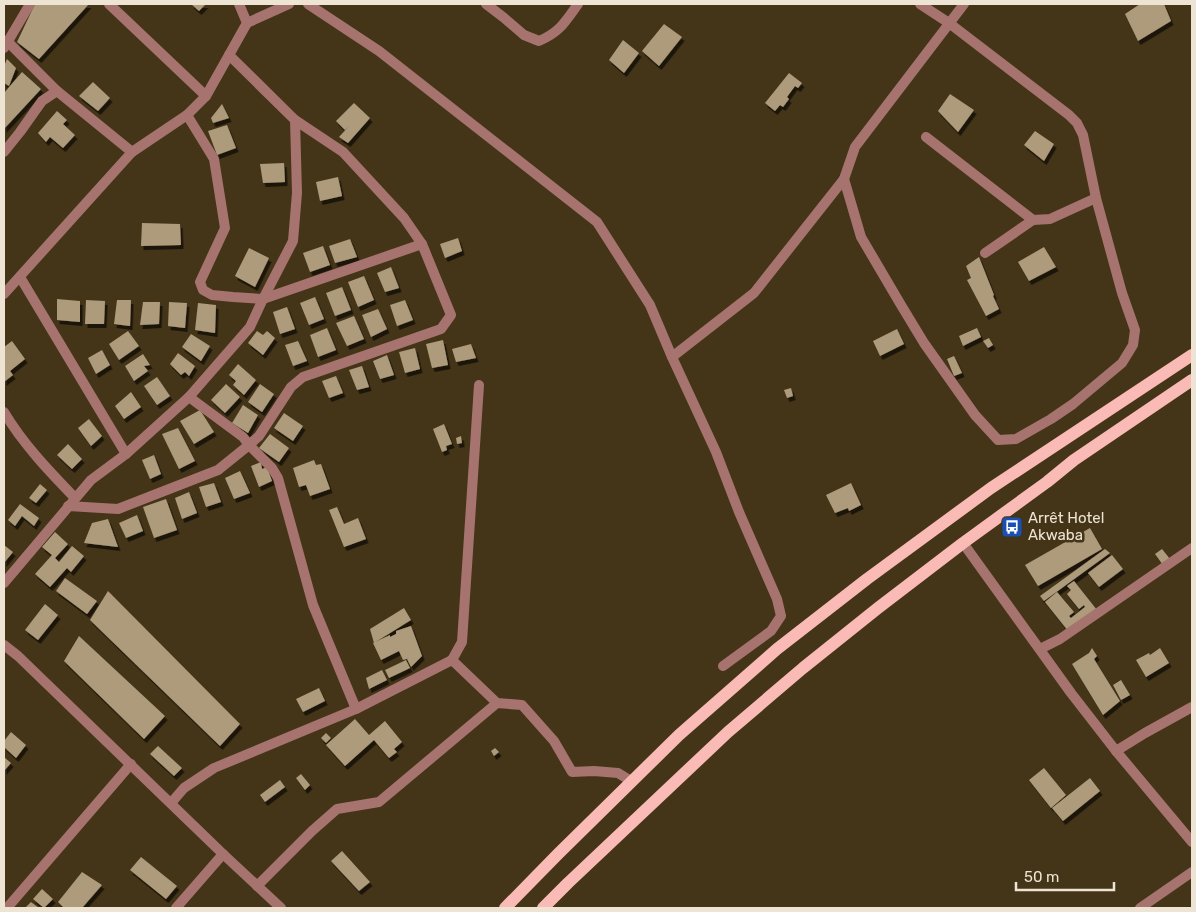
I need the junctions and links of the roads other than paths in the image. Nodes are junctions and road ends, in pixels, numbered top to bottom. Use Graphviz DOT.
graph roads {
  1 [pos="30,4"];
  2 [pos="109,4"];
  3 [pos="240,4"];
  4 [pos="289,4"];
  5 [pos="308,4"];
  6 [pos="486,4"];
  7 [pos="578,4"];
  8 [pos="920,4"];
  9 [pos="964,4"];
  10 [pos="247,23"];
  11 [pos="949,24"];
  12 [pos="5,45"];
  13 [pos="229,55"];
  14 [pos="57,91"];
  15 [pos="206,96"];
  16 [pos="187,115"];
  17 [pos="295,120"];
  18 [pos="926,137"];
  19 [pos="4,152"];
  20 [pos="132,152"];
  21 [pos="844,179"];
  22 [pos="1096,198"];
  23 [pos="1033,220"];
  24 [pos="422,244"];
  25 [pos="985,253"];
  26 [pos="20,277"];
  27 [pos="4,294"];
  28 [pos="263,299"];
  29 [pos="1192,355"];
  30 [pos="672,357"];
  31 [pos="1192,380"];
  32 [pos="479,384"];
  33 [pos="190,397"];
  34 [pos="4,412"];
  35 [pos="249,445"];
  36 [pos="126,454"];
  37 [pos="72,502"];
  38 [pos="963,543"];
  39 [pos="1192,548"];
  40 [pos="4,583"];
  41 [pos="4,645"];
  42 [pos="1040,649"];
  43 [pos="452,660"];
  44 [pos="723,666"];
  45 [pos="497,703"];
  46 [pos="1192,707"];
  47 [pos="356,709"];
  48 [pos="1116,751"];
  49 [pos="131,764"];
  50 [pos="631,781"];
  51 [pos="170,803"];
  52 [pos="1192,842"];
  53 [pos="223,854"];
  54 [pos="1192,872"];
  55 [pos="257,886"];
  56 [pos="7,908"];
  57 [pos="176,908"];
  58 [pos="281,908"];
  59 [pos="504,908"];
  60 [pos="543,908"];
  61 [pos="1140,908"];
  1 -- 12 [label="street"];
  2 -- 15 [label="street"];
  3 -- 10 [label="street"];
  4 -- 10 [label="street"];
  5 -- 30 [label="street"];
  6 -- 7 [label="street"];
  8 -- 11 [label="street"];
  9 -- 11 [label="street"];
  10 -- 13 [label="street"];
  11 -- 21 [label="street"];
  11 -- 22 [label="street"];
  12 -- 14 [label="street"];
  13 -- 15 [label="street"];
  13 -- 17 [label="street"];
  14 -- 19 [label="street"];
  14 -- 20 [label="street"];
  15 -- 16 [label="street"];
  16 -- 20 [label="street"];
  16 -- 28 [label="street"];
  17 -- 24 [label="street"];
  17 -- 28 [label="street"];
  18 -- 23 [label="street"];
  20 -- 26 [label="street"];
  21 -- 22 [label="street"];
  21 -- 30 [label="street"];
  22 -- 23 [label="street"];
  23 -- 25 [label="street"];
  24 -- 28 [label="street"];
  24 -- 35 [label="street"];
  26 -- 27 [label="street"];
  26 -- 36 [label="street"];
  28 -- 33 [label="street"];
  29 -- 50 [label="main road"];
  30 -- 44 [label="street"];
  31 -- 38 [label="main road"];
  32 -- 43 [label="street"];
  33 -- 35 [label="street"];
  33 -- 36 [label="street"];
  34 -- 37 [label="street"];
  35 -- 37 [label="street"];
  35 -- 47 [label="street"];
  36 -- 37 [label="street"];
  37 -- 40 [label="street"];
  38 -- 42 [label="street"];
  38 -- 60 [label="main road"];
  39 -- 42 [label="street"];
  41 -- 49 [label="street"];
  42 -- 48 [label="street"];
  43 -- 45 [label="street"];
  43 -- 47 [label="street"];
  45 -- 50 [label="street"];
  45 -- 55 [label="street"];
  46 -- 48 [label="street"];
  47 -- 51 [label="street"];
  48 -- 52 [label="street"];
  49 -- 51 [label="street"];
  49 -- 56 [label="street"];
  50 -- 59 [label="main road"];
  51 -- 53 [label="street"];
  53 -- 55 [label="street"];
  53 -- 57 [label="street"];
  54 -- 61 [label="street"];
  55 -- 58 [label="street"];
}
